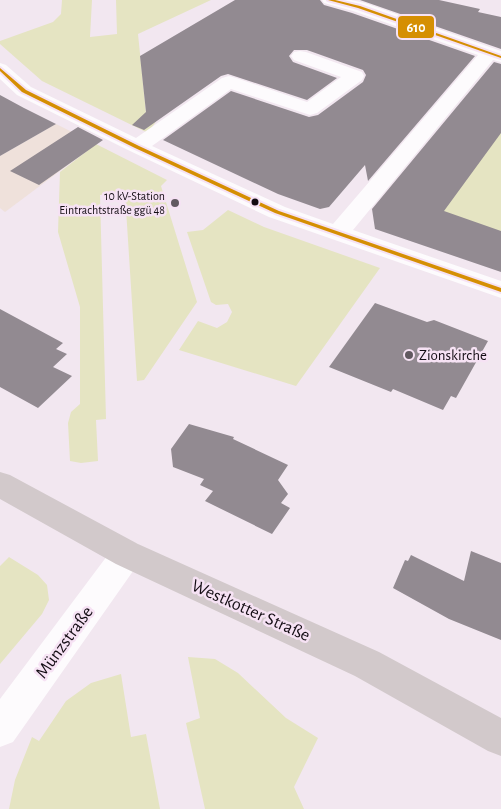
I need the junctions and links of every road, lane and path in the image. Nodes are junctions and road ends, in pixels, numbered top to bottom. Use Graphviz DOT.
graph roads {
  1 [pos="330,0"];
  2 [pos="495,55"];
  3 [pos="300,56"];
  4 [pos="0,68"];
  5 [pos="137,147"];
  6 [pos="338,233"];
  7 [pos="501,290"];
  8 [pos="0,484"];
  9 [pos="127,554"];
  10 [pos="0,729"];
  11 [pos="501,738"];
  1 -- 2 [label="street"];
  2 -- 6 [label="street"];
  3 -- 5 [label="street"];
  4 -- 5 [label="street"];
  5 -- 6 [label="street"];
  6 -- 7 [label="street"];
  8 -- 9 [label="main road, Westkotter Straße"];
  9 -- 10 [label="street, Münzstraße"];
  9 -- 11 [label="main road, Westkotter Straße"];
}
